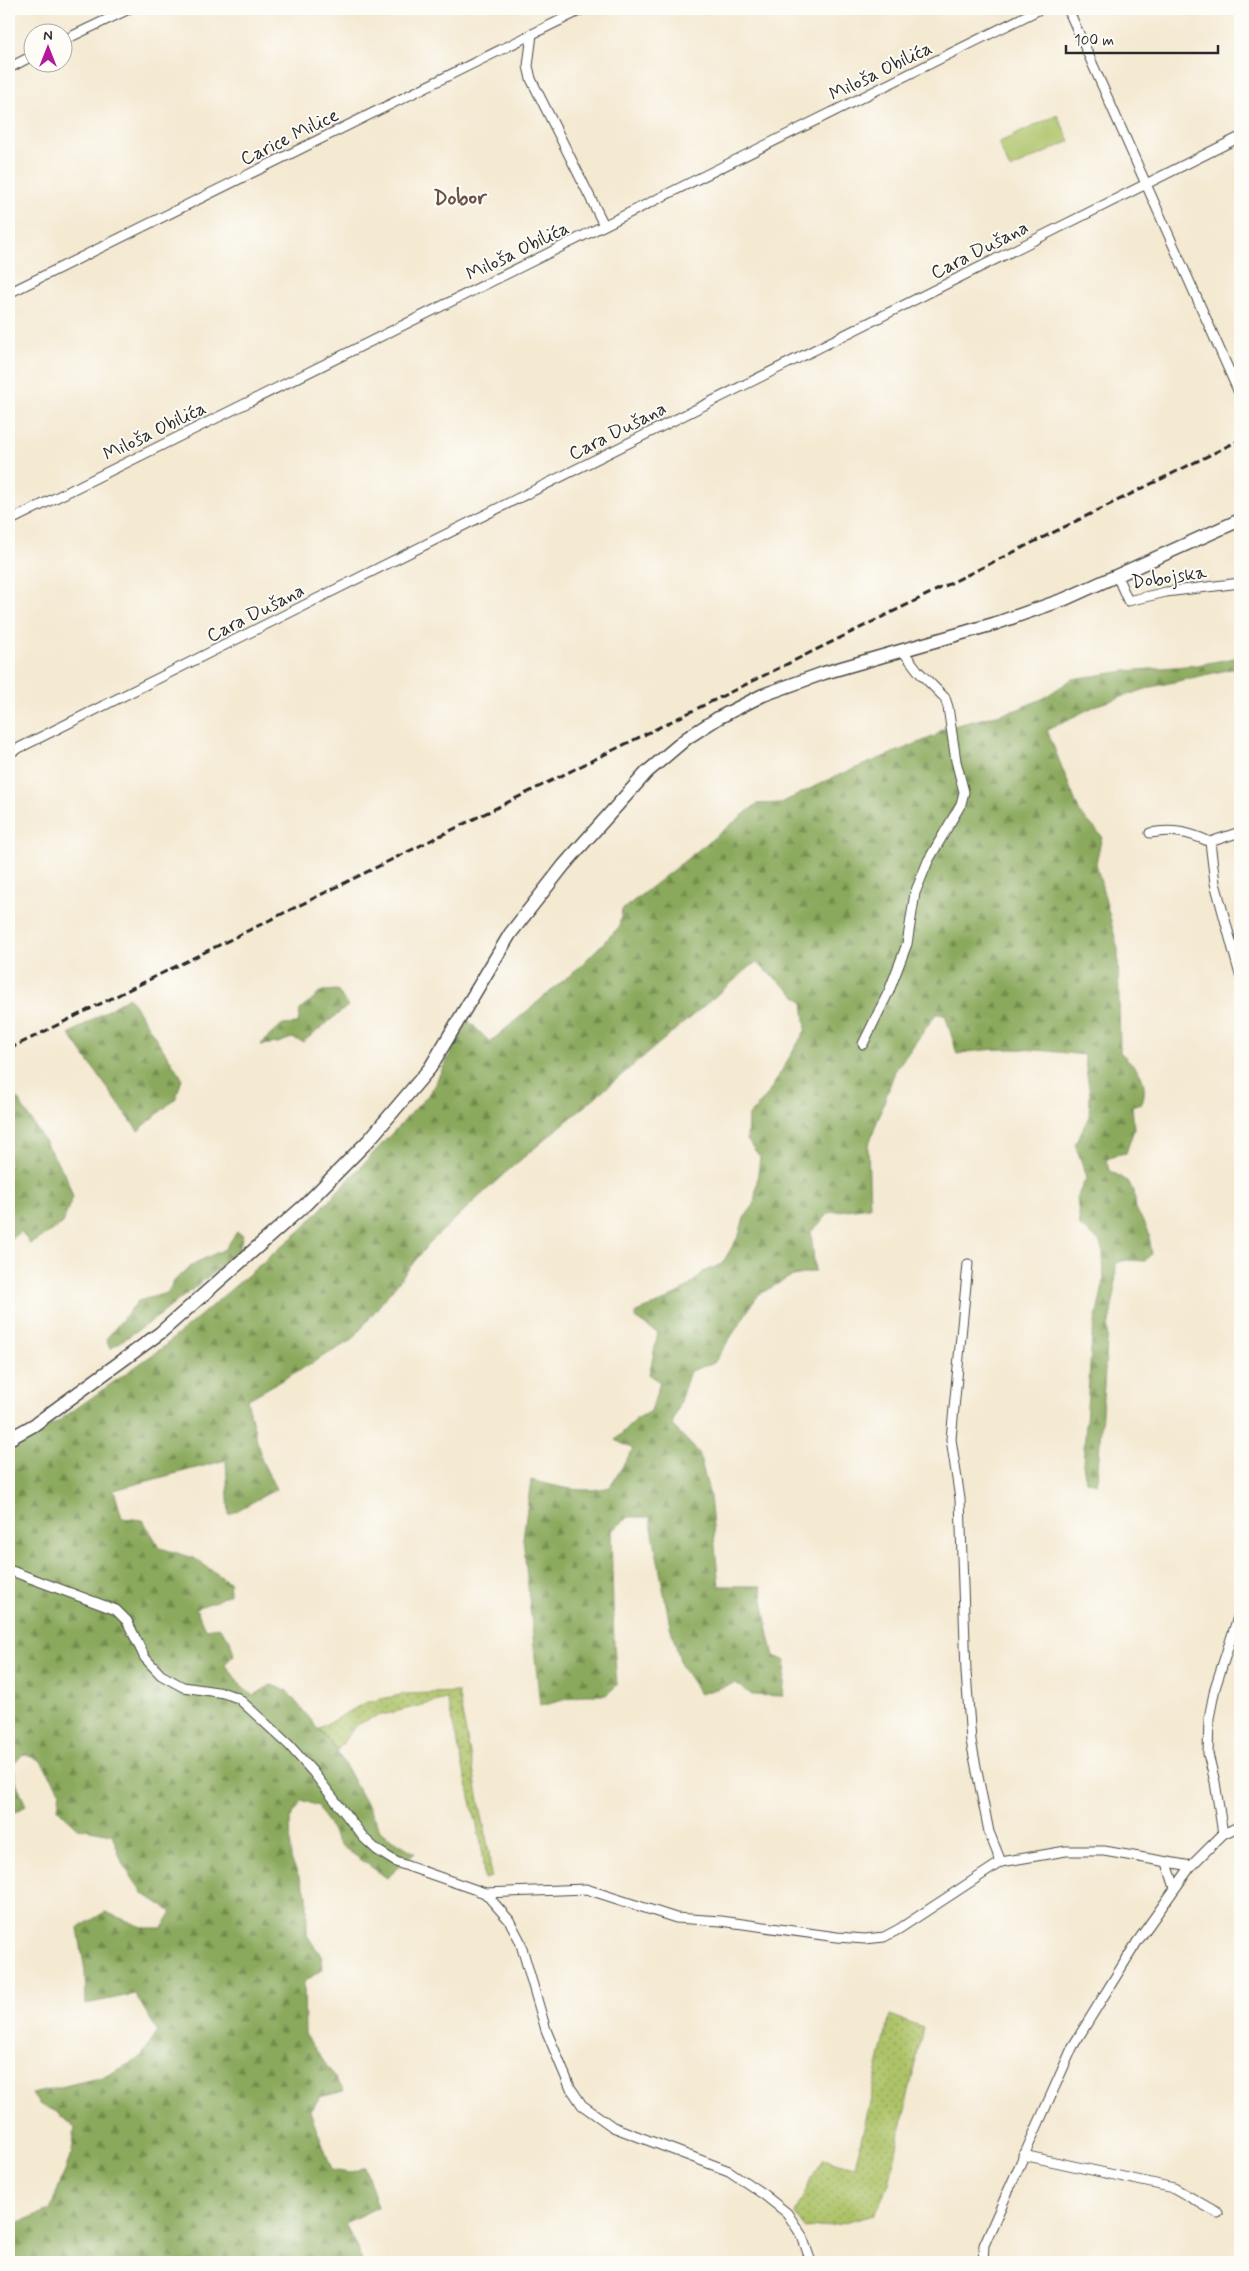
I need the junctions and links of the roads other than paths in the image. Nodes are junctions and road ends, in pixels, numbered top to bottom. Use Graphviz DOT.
graph roads {
  1 [pos="129,9"];
  2 [pos="583,9"];
  3 [pos="1040,9"];
  4 [pos="1068,9"];
  5 [pos="532,34"];
  6 [pos="72,36"];
  7 [pos="22,61"];
  8 [pos="9,68"];
  9 [pos="1240,137"];
  10 [pos="1147,183"];
  11 [pos="604,225"];
  12 [pos="9,293"];
  13 [pos="1240,395"];
  14 [pos="1240,520"];
  15 [pos="9,521"];
  16 [pos="1117,576"];
  17 [pos="1240,582"];
  18 [pos="902,650"];
  19 [pos="9,753"];
  20 [pos="1240,832"];
  21 [pos="1150,833"];
  22 [pos="1210,842"];
  23 [pos="1240,975"];
  24 [pos="863,1044"];
  25 [pos="968,1264"];
  26 [pos="9,1439"];
  27 [pos="9,1570"];
  28 [pos="1240,1611"];
  29 [pos="1240,1826"];
  30 [pos="1223,1834"];
  31 [pos="1001,1862"];
  32 [pos="1167,1863"];
  33 [pos="1191,1866"];
  34 [pos="1175,1888"];
  35 [pos="485,1893"];
  36 [pos="1023,2155"];
  37 [pos="1218,2213"];
  38 [pos="811,2262"];
  39 [pos="983,2262"];
  1 -- 6 [label="street"];
  2 -- 5 [label="street, Carice Milice"];
  3 -- 11 [label="street, Miloša Obilića"];
  4 -- 10 [label="street"];
  5 -- 11 [label="street"];
  5 -- 12 [label="street, Carice Milice"];
  7 -- 8 [label="street"];
  9 -- 10 [label="street, Cara Dušana"];
  10 -- 13 [label="street"];
  10 -- 19 [label="street, Cara Dušana"];
  11 -- 15 [label="street, Miloša Obilića"];
  14 -- 16 [label="main road"];
  16 -- 17 [label="street, Dobojska"];
  16 -- 18 [label="main road"];
  18 -- 24 [label="street"];
  18 -- 26 [label="main road"];
  20 -- 22 [label="street"];
  21 -- 22 [label="street"];
  22 -- 23 [label="street"];
  25 -- 31 [label="street"];
  27 -- 35 [label="street"];
  28 -- 30 [label="street"];
  29 -- 30 [label="street"];
  30 -- 33 [label="street"];
  31 -- 32 [label="street"];
  31 -- 35 [label="street"];
  32 -- 33 [label="street"];
  32 -- 34 [label="street"];
  33 -- 34 [label="street"];
  34 -- 36 [label="street"];
  35 -- 38 [label="street"];
  36 -- 37 [label="street"];
  36 -- 39 [label="street"];
}
